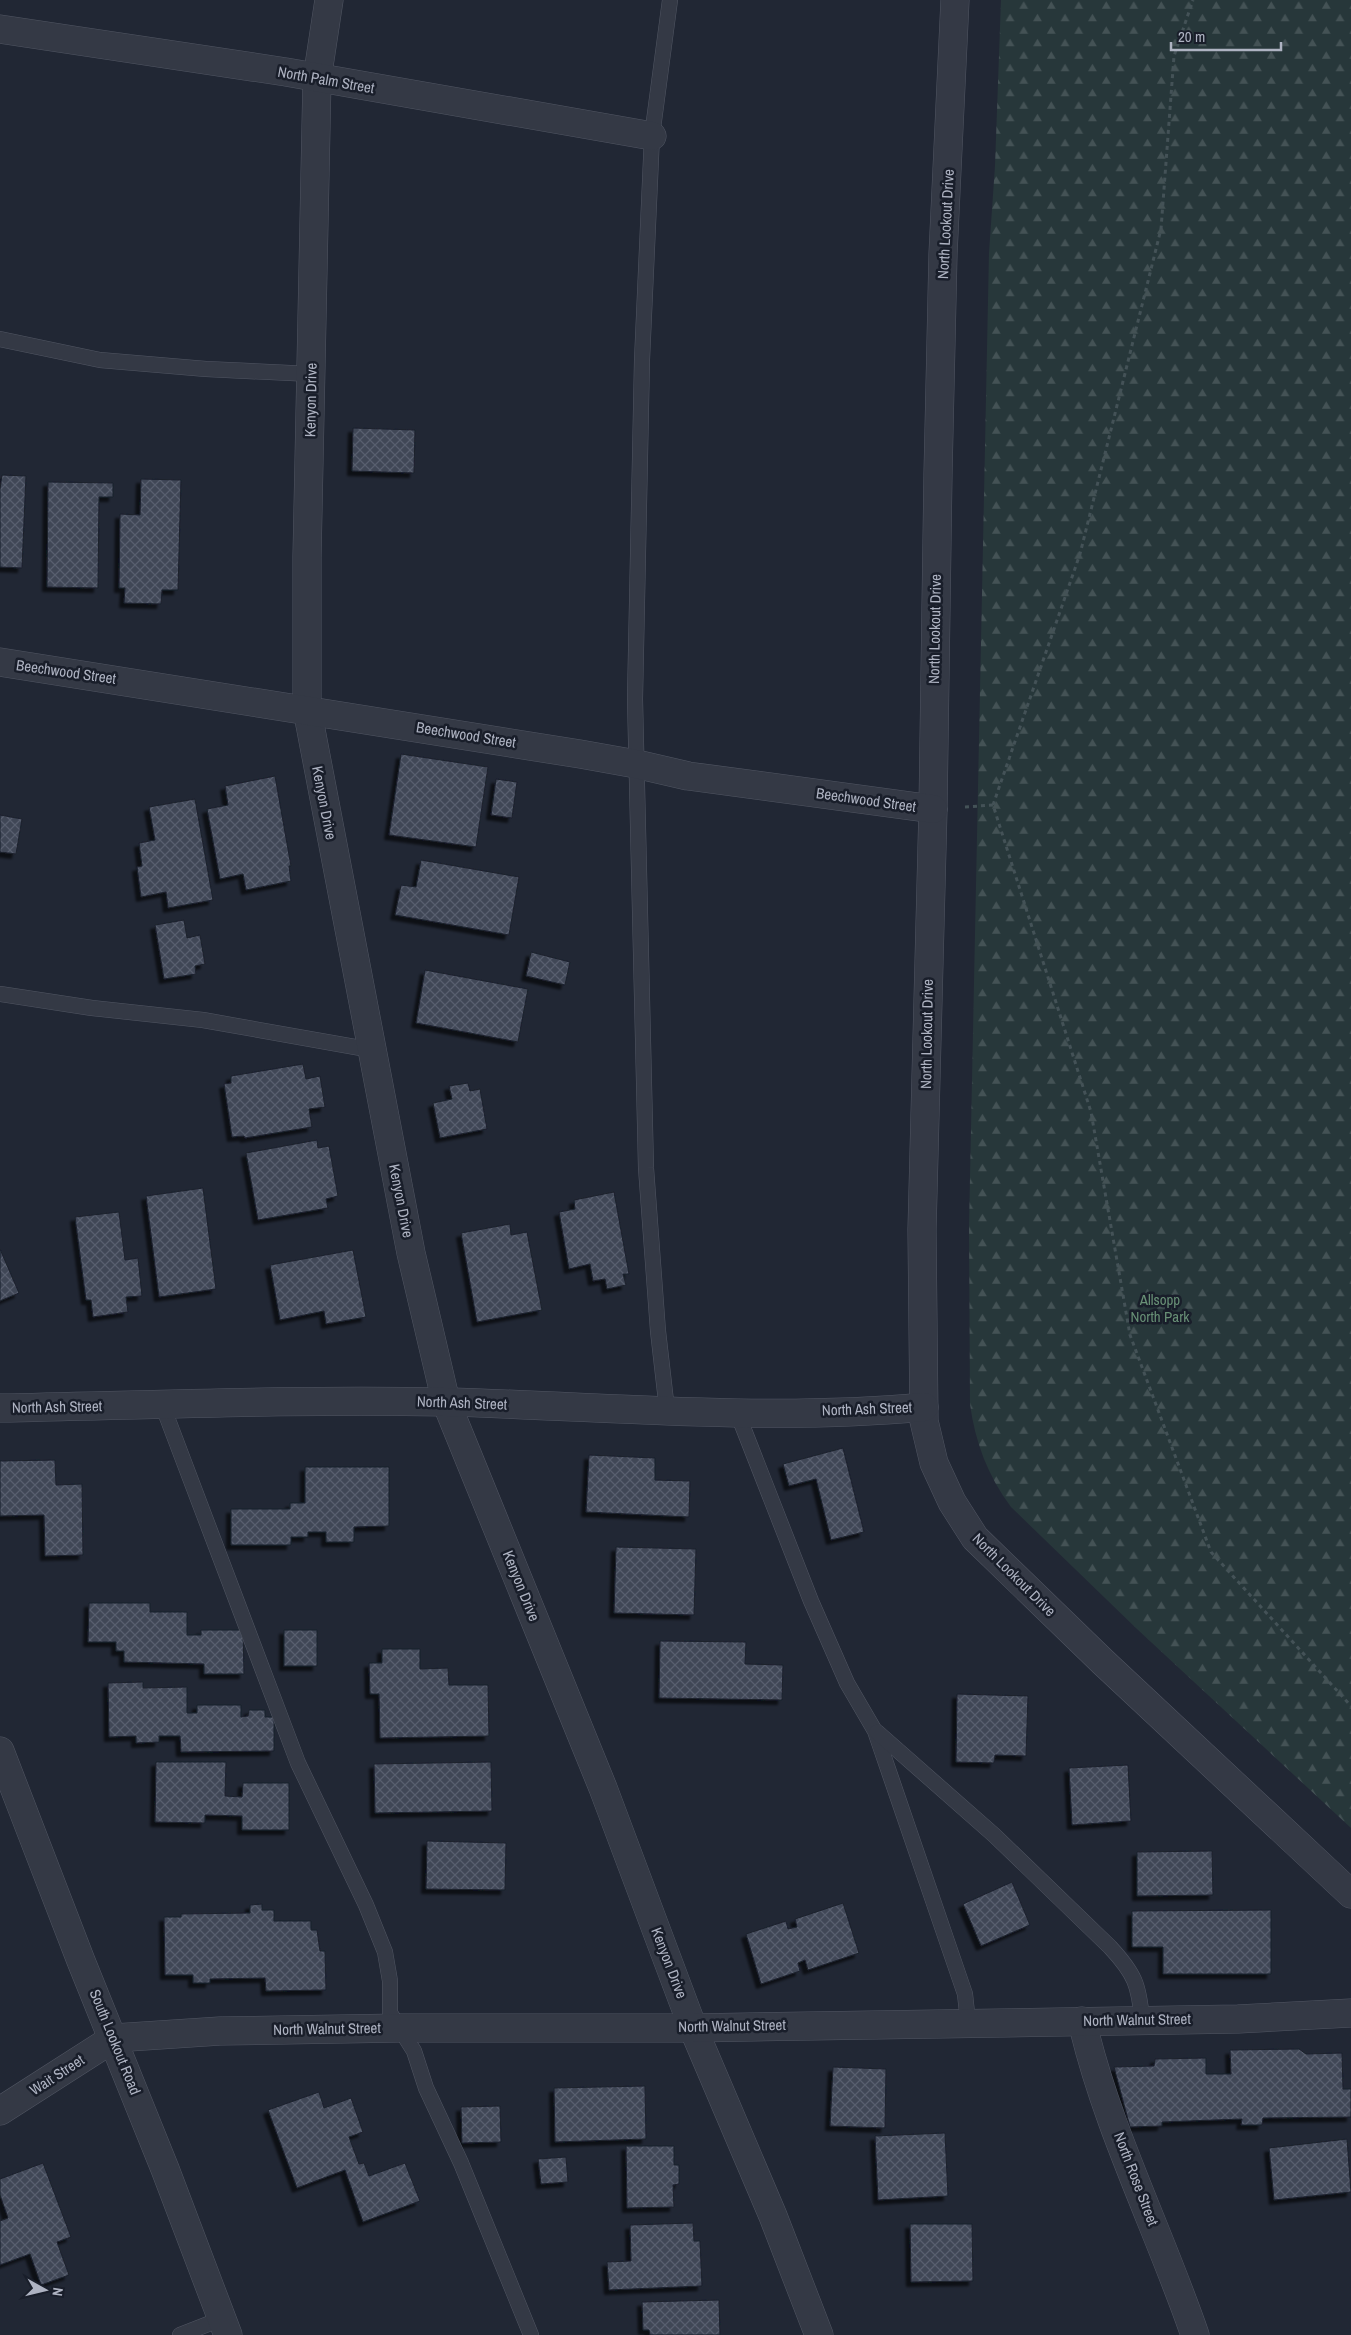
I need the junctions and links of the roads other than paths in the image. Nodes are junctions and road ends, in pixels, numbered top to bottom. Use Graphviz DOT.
graph roads {
  1 [pos="329,0"];
  2 [pos="670,0"];
  3 [pos="955,0"];
  4 [pos="0,29"];
  5 [pos="318,79"];
  6 [pos="652,136"];
  7 [pos="0,339"];
  8 [pos="311,374"];
  9 [pos="0,662"];
  10 [pos="307,709"];
  11 [pos="636,764"];
  12 [pos="933,809"];
  13 [pos="0,994"];
  14 [pos="372,1050"];
  15 [pos="446,1402"];
  16 [pos="162,1404"];
  17 [pos="924,1407"];
  18 [pos="0,1408"];
  19 [pos="668,1410"];
  20 [pos="737,1412"];
  21 [pos="875,1731"];
  22 [pos="0,1751"];
  23 [pos="1351,1894"];
  24 [pos="1351,2013"];
  25 [pos="1142,2020"];
  26 [pos="1082,2021"];
  27 [pos="968,2022"];
  28 [pos="400,2028"];
  29 [pos="693,2028"];
  30 [pos="114,2038"];
  31 [pos="0,2111"];
  32 [pos="224,2327"];
  33 [pos="180,2335"];
  34 [pos="531,2335"];
  35 [pos="819,2335"];
  36 [pos="1195,2335"];
  1 -- 5 [label="street, Kenyon Drive"];
  2 -- 6 [label="lane"];
  3 -- 12 [label="street, North Lookout Drive"];
  4 -- 5 [label="street, North Palm Street"];
  5 -- 6 [label="street, North Palm Street"];
  5 -- 8 [label="street, Kenyon Drive"];
  6 -- 11 [label="lane"];
  7 -- 8 [label="lane"];
  8 -- 10 [label="street, Kenyon Drive"];
  9 -- 10 [label="street, Beechwood Street"];
  10 -- 11 [label="street, Beechwood Street"];
  10 -- 14 [label="street, Kenyon Drive"];
  11 -- 12 [label="street, Beechwood Street"];
  11 -- 19 [label="lane"];
  12 -- 17 [label="street, North Lookout Drive"];
  13 -- 14 [label="lane"];
  14 -- 15 [label="street, Kenyon Drive"];
  15 -- 16 [label="street, North Ash Street"];
  15 -- 19 [label="street, North Ash Street"];
  15 -- 29 [label="street, Kenyon Drive"];
  16 -- 18 [label="street, North Ash Street"];
  16 -- 28 [label="lane"];
  17 -- 20 [label="street, North Ash Street"];
  17 -- 23 [label="street, North Lookout Drive"];
  19 -- 20 [label="street, North Ash Street"];
  20 -- 21 [label="lane"];
  21 -- 25 [label="lane"];
  21 -- 27 [label="lane"];
  22 -- 30 [label="street, South Lookout Road"];
  24 -- 25 [label="street, North Walnut Street"];
  25 -- 26 [label="street, North Walnut Street"];
  26 -- 27 [label="street, North Walnut Street"];
  26 -- 36 [label="street, North Rose Street"];
  27 -- 29 [label="street, North Walnut Street"];
  28 -- 29 [label="street, North Walnut Street"];
  28 -- 30 [label="street, North Walnut Street"];
  28 -- 34 [label="lane"];
  29 -- 35 [label="street, Kenyon Drive"];
  30 -- 31 [label="street, Wait Street"];
  30 -- 32 [label="street, South Lookout Road"];
  32 -- 33 [label="lane"];
}
